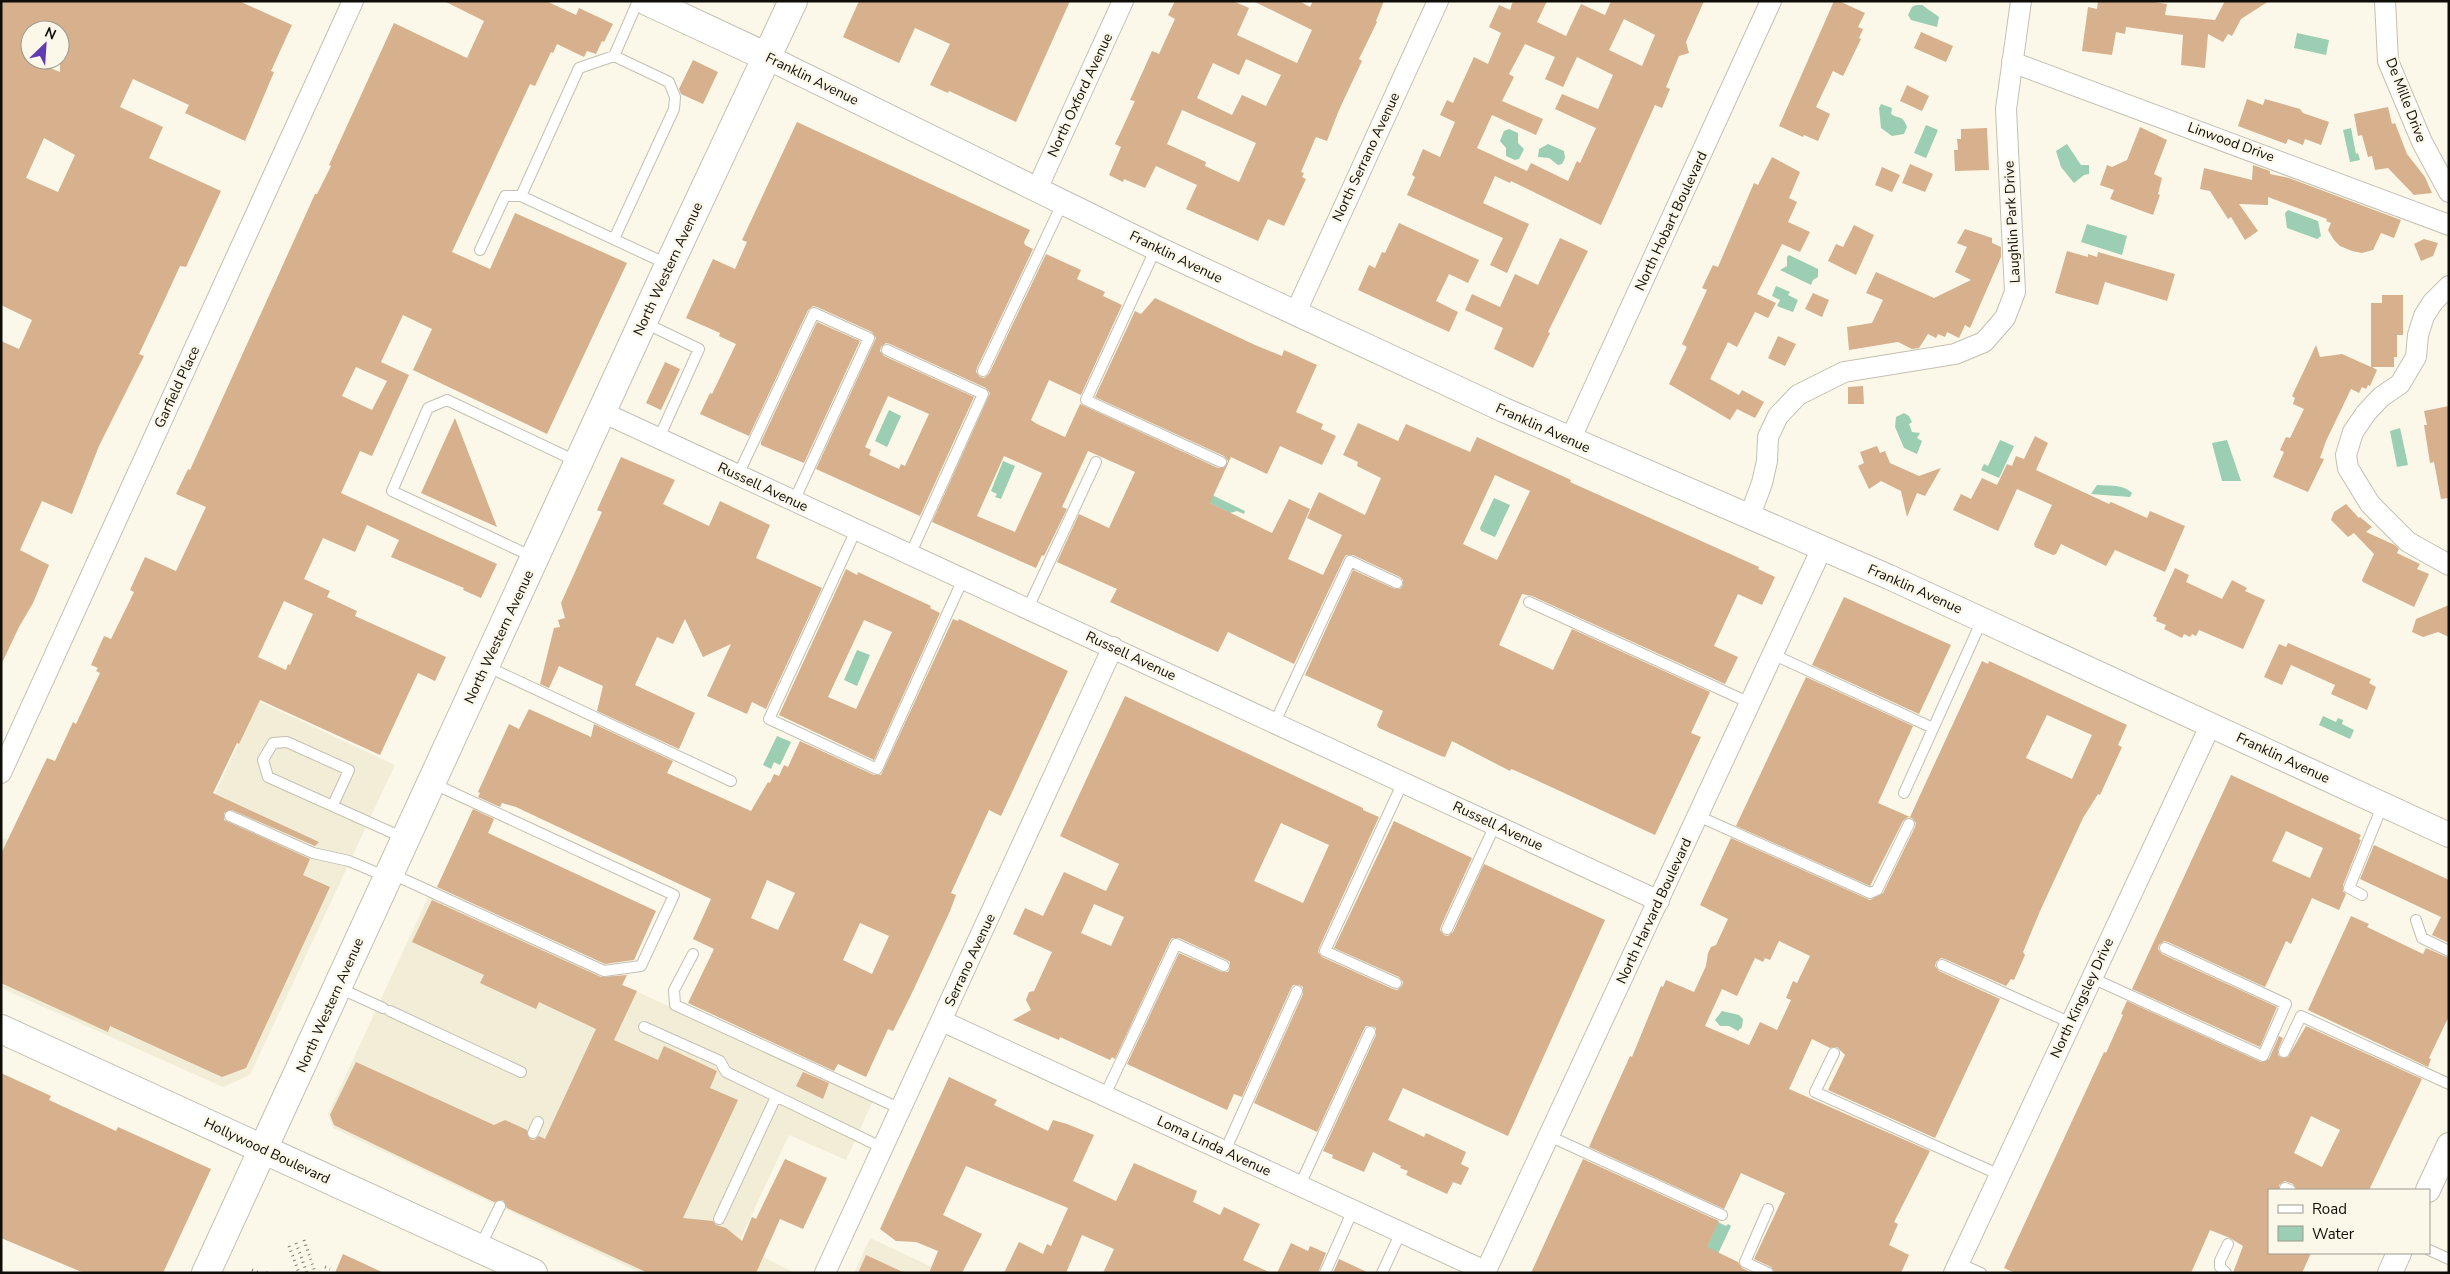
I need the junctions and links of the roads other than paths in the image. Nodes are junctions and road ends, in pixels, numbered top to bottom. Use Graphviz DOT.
graph roads {
  1 [pos="353,1"];
  2 [pos="638,1"];
  3 [pos="647,1"];
  4 [pos="793,1"];
  5 [pos="1124,1"];
  6 [pos="1438,1"];
  7 [pos="1771,1"];
  8 [pos="2021,1"];
  9 [pos="2385,1"];
  10 [pos="614,56"];
  11 [pos="767,57"];
  12 [pos="2012,62"];
  13 [pos="1037,189"];
  14 [pos="2449,192"];
  15 [pos="521,196"];
  16 [pos="1063,202"];
  17 [pos="2449,225"];
  18 [pos="614,239"];
  19 [pos="1156,248"];
  20 [pos="480,250"];
  21 [pos="669,265"];
  22 [pos="2449,286"];
  23 [pos="1295,314"];
  24 [pos="643,322"];
  25 [pos="887,350"];
  26 [pos="983,371"];
  27 [pos="602,412"];
  28 [pos="659,438"];
  29 [pos="1570,440"];
  30 [pos="1096,462"];
  31 [pos="1221,462"];
  32 [pos="579,463"];
  33 [pos="738,475"];
  34 [pos="794,501"];
  35 [pos="1749,518"];
  36 [pos="856,530"];
  37 [pos="1822,548"];
  38 [pos="910,555"];
  39 [pos="535,558"];
  40 [pos="2449,565"];
  41 [pos="963,579"];
  42 [pos="1397,582"];
  43 [pos="1529,602"];
  44 [pos="1028,608"];
  45 [pos="1982,620"];
  46 [pos="1113,647"];
  47 [pos="1772,654"];
  48 [pos="485,666"];
  49 [pos="1750,703"];
  50 [pos="1275,722"];
  51 [pos="2211,724"];
  52 [pos="1933,728"];
  53 [pos="1,773"];
  54 [pos="431,782"];
  55 [pos="731,782"];
  56 [pos="1403,782"];
  57 [pos="1904,793"];
  58 [pos="2383,804"];
  59 [pos="333,805"];
  60 [pos="230,816"];
  61 [pos="1698,816"];
  62 [pos="1495,824"];
  63 [pos="1909,824"];
  64 [pos="2449,835"];
  65 [pos="405,838"];
  66 [pos="388,875"];
  67 [pos="2362,895"];
  68 [pos="1659,901"];
  69 [pos="2416,920"];
  70 [pos="1447,929"];
  71 [pos="2165,948"];
  72 [pos="2449,951"];
  73 [pos="693,954"];
  74 [pos="1942,965"];
  75 [pos="1224,966"];
  76 [pos="2092,978"];
  77 [pos="1396,983"];
  78 [pos="338,987"];
  79 [pos="1297,991"];
  80 [pos="942,1021"];
  81 [pos="2071,1023"];
  82 [pos="644,1027"];
  83 [pos="1,1029"];
  84 [pos="1370,1032"];
  85 [pos="2284,1052"];
  86 [pos="1834,1054"];
  87 [pos="521,1072"];
  88 [pos="2449,1084"];
  89 [pos="1105,1095"];
  90 [pos="776,1097"];
  91 [pos="901,1109"];
  92 [pos="538,1122"];
  93 [pos="533,1133"];
  94 [pos="1549,1136"];
  95 [pos="2449,1145"];
  96 [pos="883,1148"];
  97 [pos="263,1150"];
  98 [pos="1225,1151"];
  99 [pos="2000,1175"];
  100 [pos="1300,1185"];
  101 [pos="2428,1189"];
  102 [pos="500,1206"];
  103 [pos="1768,1209"];
  104 [pos="1353,1210"];
  105 [pos="1722,1215"];
  106 [pos="720,1219"];
  107 [pos="1400,1232"];
  108 [pos="2228,1244"];
  109 [pos="479,1248"];
  110 [pos="2430,1250"];
  111 [pos="2399,1254"];
  112 [pos="2449,1259"];
  113 [pos="1956,1268"];
  114 [pos="1485,1272"];
  115 [pos="206,1273"];
  116 [pos="533,1273"];
  117 [pos="826,1273"];
  118 [pos="1325,1273"];
  119 [pos="1382,1273"];
  120 [pos="1768,1273"];
  121 [pos="1981,1273"];
  122 [pos="2226,1273"];
  123 [pos="2390,1273"];
  1 -- 53 [label="street, Garfield Place"];
  2 -- 10 [label="lane"];
  3 -- 11 [label="main road, Franklin Avenue"];
  4 -- 11 [label="main road, North Western Avenue"];
  5 -- 13 [label="street, North Oxford Avenue"];
  6 -- 23 [label="street, North Serrano Avenue"];
  7 -- 29 [label="street, North Hobart Boulevard"];
  8 -- 12 [label="street, Laughlin Park Drive"];
  9 -- 14 [label="street, De Mille Drive"];
  10 -- 15 [label="lane"];
  10 -- 18 [label="lane"];
  11 -- 13 [label="street, Franklin Avenue"];
  11 -- 21 [label="main road, North Western Avenue"];
  12 -- 17 [label="street, Linwood Drive"];
  12 -- 35 [label="street, Laughlin Park Drive"];
  13 -- 16 [label="street, Franklin Avenue"];
  15 -- 18 [label="lane"];
  15 -- 20 [label="lane"];
  16 -- 19 [label="street, Franklin Avenue"];
  16 -- 26 [label="lane"];
  18 -- 21 [label="lane"];
  19 -- 23 [label="street, Franklin Avenue"];
  19 -- 31 [label="lane"];
  21 -- 24 [label="main road, North Western Avenue"];
  22 -- 40 [label="street"];
  23 -- 29 [label="street, Franklin Avenue"];
  24 -- 27 [label="main road, North Western Avenue"];
  24 -- 28 [label="lane"];
  25 -- 38 [label="lane"];
  27 -- 28 [label="street, Russell Avenue"];
  27 -- 32 [label="main road, North Western Avenue"];
  28 -- 33 [label="street, Russell Avenue"];
  29 -- 35 [label="street, Franklin Avenue"];
  30 -- 44 [label="lane"];
  32 -- 39 [label="main road, North Western Avenue"];
  32 -- 39 [label="lane"];
  33 -- 34 [label="street, Russell Avenue"];
  33 -- 34 [label="lane"];
  34 -- 36 [label="street, Russell Avenue"];
  35 -- 37 [label="street, Franklin Avenue"];
  36 -- 38 [label="street, Russell Avenue"];
  36 -- 41 [label="lane"];
  37 -- 45 [label="street, Franklin Avenue"];
  37 -- 47 [label="street, North Harvard Boulevard"];
  38 -- 41 [label="street, Russell Avenue"];
  39 -- 48 [label="main road, North Western Avenue"];
  41 -- 44 [label="street, Russell Avenue"];
  42 -- 50 [label="lane"];
  43 -- 49 [label="lane"];
  44 -- 46 [label="street, Russell Avenue"];
  45 -- 51 [label="street, Franklin Avenue"];
  45 -- 52 [label="lane"];
  46 -- 50 [label="street, Russell Avenue"];
  46 -- 80 [label="street, Serrano Avenue"];
  47 -- 49 [label="street, North Harvard Boulevard"];
  47 -- 52 [label="lane"];
  48 -- 54 [label="main road, North Western Avenue"];
  48 -- 55 [label="lane"];
  49 -- 61 [label="street, North Harvard Boulevard"];
  50 -- 56 [label="street, Russell Avenue"];
  51 -- 58 [label="street, Franklin Avenue"];
  51 -- 76 [label="street, North Kingsley Drive"];
  52 -- 57 [label="lane"];
  54 -- 65 [label="main road, North Western Avenue"];
  54 -- 66 [label="lane"];
  56 -- 62 [label="street, Russell Avenue"];
  56 -- 77 [label="lane"];
  58 -- 64 [label="street, Franklin Avenue"];
  58 -- 67 [label="lane"];
  59 -- 59 [label="lane"];
  59 -- 65 [label="lane"];
  60 -- 66 [label="lane"];
  61 -- 63 [label="lane"];
  61 -- 68 [label="street, North Harvard Boulevard"];
  62 -- 68 [label="street, Russell Avenue"];
  62 -- 70 [label="lane"];
  65 -- 66 [label="main road, North Western Avenue"];
  66 -- 78 [label="main road, North Western Avenue"];
  68 -- 94 [label="street, North Harvard Boulevard"];
  69 -- 72 [label="lane"];
  71 -- 76 [label="lane"];
  73 -- 91 [label="lane"];
  74 -- 81 [label="lane"];
  75 -- 89 [label="lane"];
  76 -- 81 [label="street, North Kingsley Drive"];
  78 -- 87 [label="lane"];
  78 -- 97 [label="main road, North Western Avenue"];
  79 -- 98 [label="lane"];
  80 -- 89 [label="street, Loma Linda Avenue"];
  80 -- 91 [label="street, Serrano Avenue"];
  81 -- 99 [label="street, North Kingsley Drive"];
  82 -- 90 [label="lane"];
  83 -- 97 [label="main road, Hollywood Boulevard"];
  84 -- 100 [label="lane"];
  85 -- 88 [label="lane"];
  86 -- 99 [label="lane"];
  89 -- 98 [label="street, Loma Linda Avenue"];
  90 -- 96 [label="lane"];
  90 -- 106 [label="lane"];
  91 -- 96 [label="street, Serrano Avenue"];
  92 -- 93 [label="lane"];
  94 -- 105 [label="lane"];
  94 -- 114 [label="street, North Harvard Boulevard"];
  95 -- 101 [label="street"];
  96 -- 117 [label="street, Serrano Avenue"];
  97 -- 109 [label="main road, Hollywood Boulevard"];
  97 -- 115 [label="main road, North Western Avenue"];
  98 -- 100 [label="street, Loma Linda Avenue"];
  99 -- 113 [label="street, North Kingsley Drive"];
  100 -- 104 [label="street, Loma Linda Avenue"];
  102 -- 109 [label="lane"];
  103 -- 120 [label="lane"];
  104 -- 107 [label="street, Loma Linda Avenue"];
  104 -- 118 [label="lane"];
  107 -- 114 [label="street, Loma Linda Avenue"];
  107 -- 119 [label="lane"];
  108 -- 122 [label="lane"];
  109 -- 116 [label="main road, Hollywood Boulevard"];
  110 -- 112 [label="lane"];
  111 -- 123 [label="street"];
  113 -- 121 [label="lane"];
}
